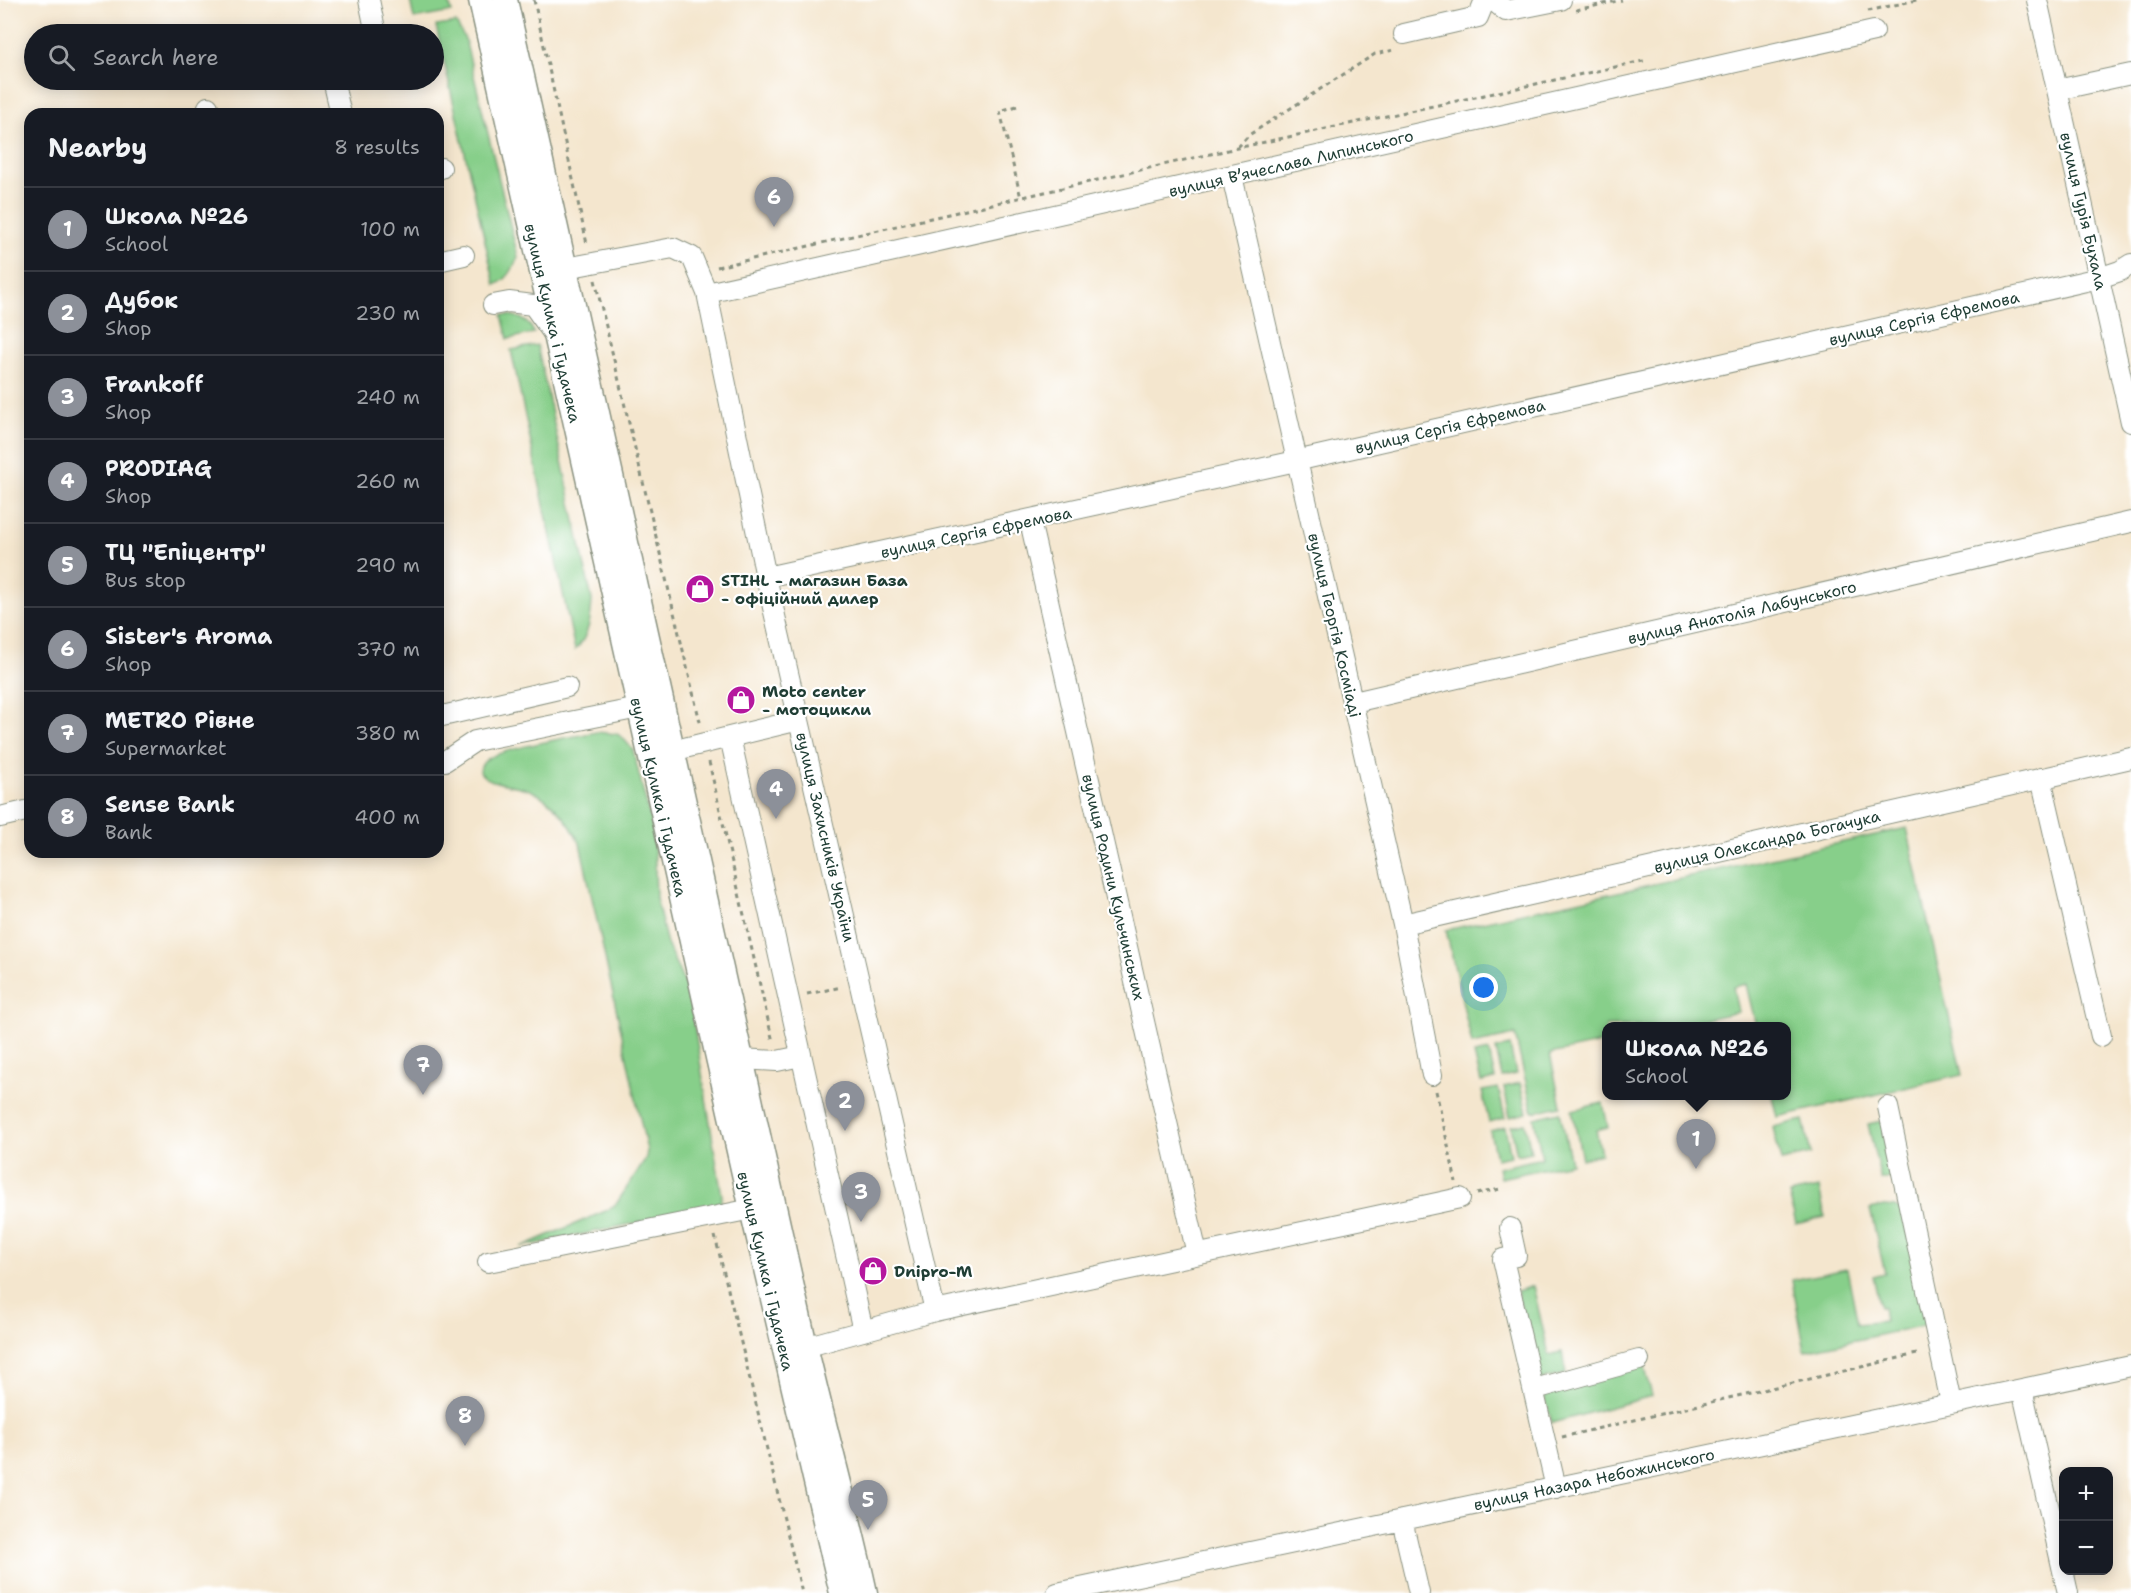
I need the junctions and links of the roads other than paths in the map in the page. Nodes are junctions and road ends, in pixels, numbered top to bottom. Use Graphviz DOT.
graph roads {
  1 [pos="369,0"];
  2 [pos="481,0"];
  3 [pos="505,0"];
  4 [pos="1485,0"];
  5 [pos="1493,0"];
  6 [pos="2037,0"];
  7 [pos="1563,6"];
  8 [pos="374,24"];
  9 [pos="1874,32"];
  10 [pos="1401,41"];
  11 [pos="2131,74"];
  12 [pos="335,90"];
  13 [pos="2057,90"];
  14 [pos="340,108"];
  15 [pos="1232,176"];
  16 [pos="464,255"];
  17 [pos="444,260"];
  18 [pos="2131,264"];
  19 [pos="566,268"];
  20 [pos="2099,278"];
  21 [pos="707,292"];
  22 [pos="493,305"];
  23 [pos="557,338"];
  24 [pos="2131,422"];
  25 [pos="1296,461"];
  26 [pos="1030,521"];
  27 [pos="2131,522"];
  28 [pos="766,577"];
  29 [pos="567,687"];
  30 [pos="1354,702"];
  31 [pos="639,708"];
  32 [pos="444,716"];
  33 [pos="799,720"];
  34 [pos="729,737"];
  35 [pos="672,751"];
  36 [pos="2131,758"];
  37 [pos="445,761"];
  38 [pos="2041,778"];
  39 [pos="24,811"];
  40 [pos="0,817"];
  41 [pos="1404,924"];
  42 [pos="2102,1036"];
  43 [pos="801,1056"];
  44 [pos="741,1059"];
  45 [pos="1432,1075"];
  46 [pos="1888,1107"];
  47 [pos="1460,1197"];
  48 [pos="752,1209"];
  49 [pos="1510,1228"];
  50 [pos="1197,1254"];
  51 [pos="488,1262"];
  52 [pos="935,1311"];
  53 [pos="863,1331"];
  54 [pos="805,1347"];
  55 [pos="1639,1360"];
  56 [pos="2131,1366"];
  57 [pos="1535,1389"];
  58 [pos="2022,1389"];
  59 [pos="1951,1402"];
  60 [pos="1556,1488"];
  61 [pos="1402,1520"];
  62 [pos="842,1593"];
  63 [pos="865,1593"];
  64 [pos="1057,1593"];
  65 [pos="1419,1593"];
  66 [pos="2068,1593"];
  1 -- 8 [label="street"];
  2 -- 23 [label="main road, вулиця Кулика і Гудачека"];
  3 -- 19 [label="main road, вулиця Кулика і Гудачека"];
  4 -- 10 [label="street"];
  5 -- 7 [label="street"];
  6 -- 13 [label="street, вулиця Гурія Бухала"];
  9 -- 15 [label="street, вулиця Вʼячеслава Липинського"];
  11 -- 13 [label="street"];
  12 -- 14 [label="street"];
  13 -- 20 [label="street, вулиця Гурія Бухала"];
  15 -- 21 [label="street, вулиця Вʼячеслава Липинського"];
  15 -- 25 [label="street, вулиця Георгія Косміаді"];
  16 -- 17 [label="street"];
  18 -- 20 [label="street, вулиця Сергія Єфремова"];
  19 -- 21 [label="street, вулиця Захисників України"];
  19 -- 35 [label="main road, вулиця Кулика і Гудачека"];
  20 -- 24 [label="street, вулиця Гурія Бухала"];
  20 -- 25 [label="street, вулиця Сергія Єфремова"];
  21 -- 28 [label="street, вулиця Захисників України"];
  22 -- 23 [label="street"];
  23 -- 31 [label="main road, вулиця Кулика і Гудачека"];
  25 -- 26 [label="street, вулиця Сергія Єфремова"];
  25 -- 30 [label="street, вулиця Георгія Косміаді"];
  26 -- 28 [label="street, вулиця Сергія Єфремова"];
  26 -- 50 [label="street, вулиця Родини Кульчинських"];
  27 -- 30 [label="street, вулиця Анатолія Лабунського"];
  28 -- 33 [label="street, вулиця Захисників України"];
  29 -- 32 [label="street"];
  30 -- 41 [label="street, вулиця Георгія Косміаді"];
  31 -- 37 [label="street"];
  31 -- 48 [label="main road, вулиця Кулика і Гудачека"];
  33 -- 34 [label="street"];
  33 -- 52 [label="street, вулиця Захисників України"];
  34 -- 35 [label="street"];
  34 -- 43 [label="street"];
  35 -- 44 [label="main road, вулиця Кулика і Гудачека"];
  36 -- 38 [label="street, вулиця Олександра Богачука"];
  38 -- 41 [label="street, вулиця Олександра Богачука"];
  38 -- 42 [label="street"];
  39 -- 40 [label="street"];
  41 -- 45 [label="street, вулиця Георгія Косміаді"];
  43 -- 44 [label="street"];
  43 -- 53 [label="street"];
  44 -- 54 [label="main road, вулиця Кулика і Гудачека"];
  46 -- 59 [label="street"];
  47 -- 50 [label="street"];
  48 -- 51 [label="street"];
  48 -- 62 [label="main road, вулиця Кулика і Гудачека"];
  49 -- 57 [label="street"];
  50 -- 52 [label="street"];
  52 -- 53 [label="street"];
  53 -- 54 [label="street"];
  54 -- 63 [label="main road, вулиця Кулика і Гудачека"];
  55 -- 57 [label="street"];
  56 -- 58 [label="street, вулиця Назара Небожинського"];
  57 -- 60 [label="street"];
  58 -- 59 [label="street, вулиця Назара Небожинського"];
  58 -- 66 [label="street"];
  59 -- 60 [label="street, вулиця Назара Небожинського"];
  60 -- 61 [label="street, вулиця Назара Небожинського"];
  61 -- 64 [label="street, вулиця Назара Небожинського"];
  61 -- 65 [label="street"];
}
